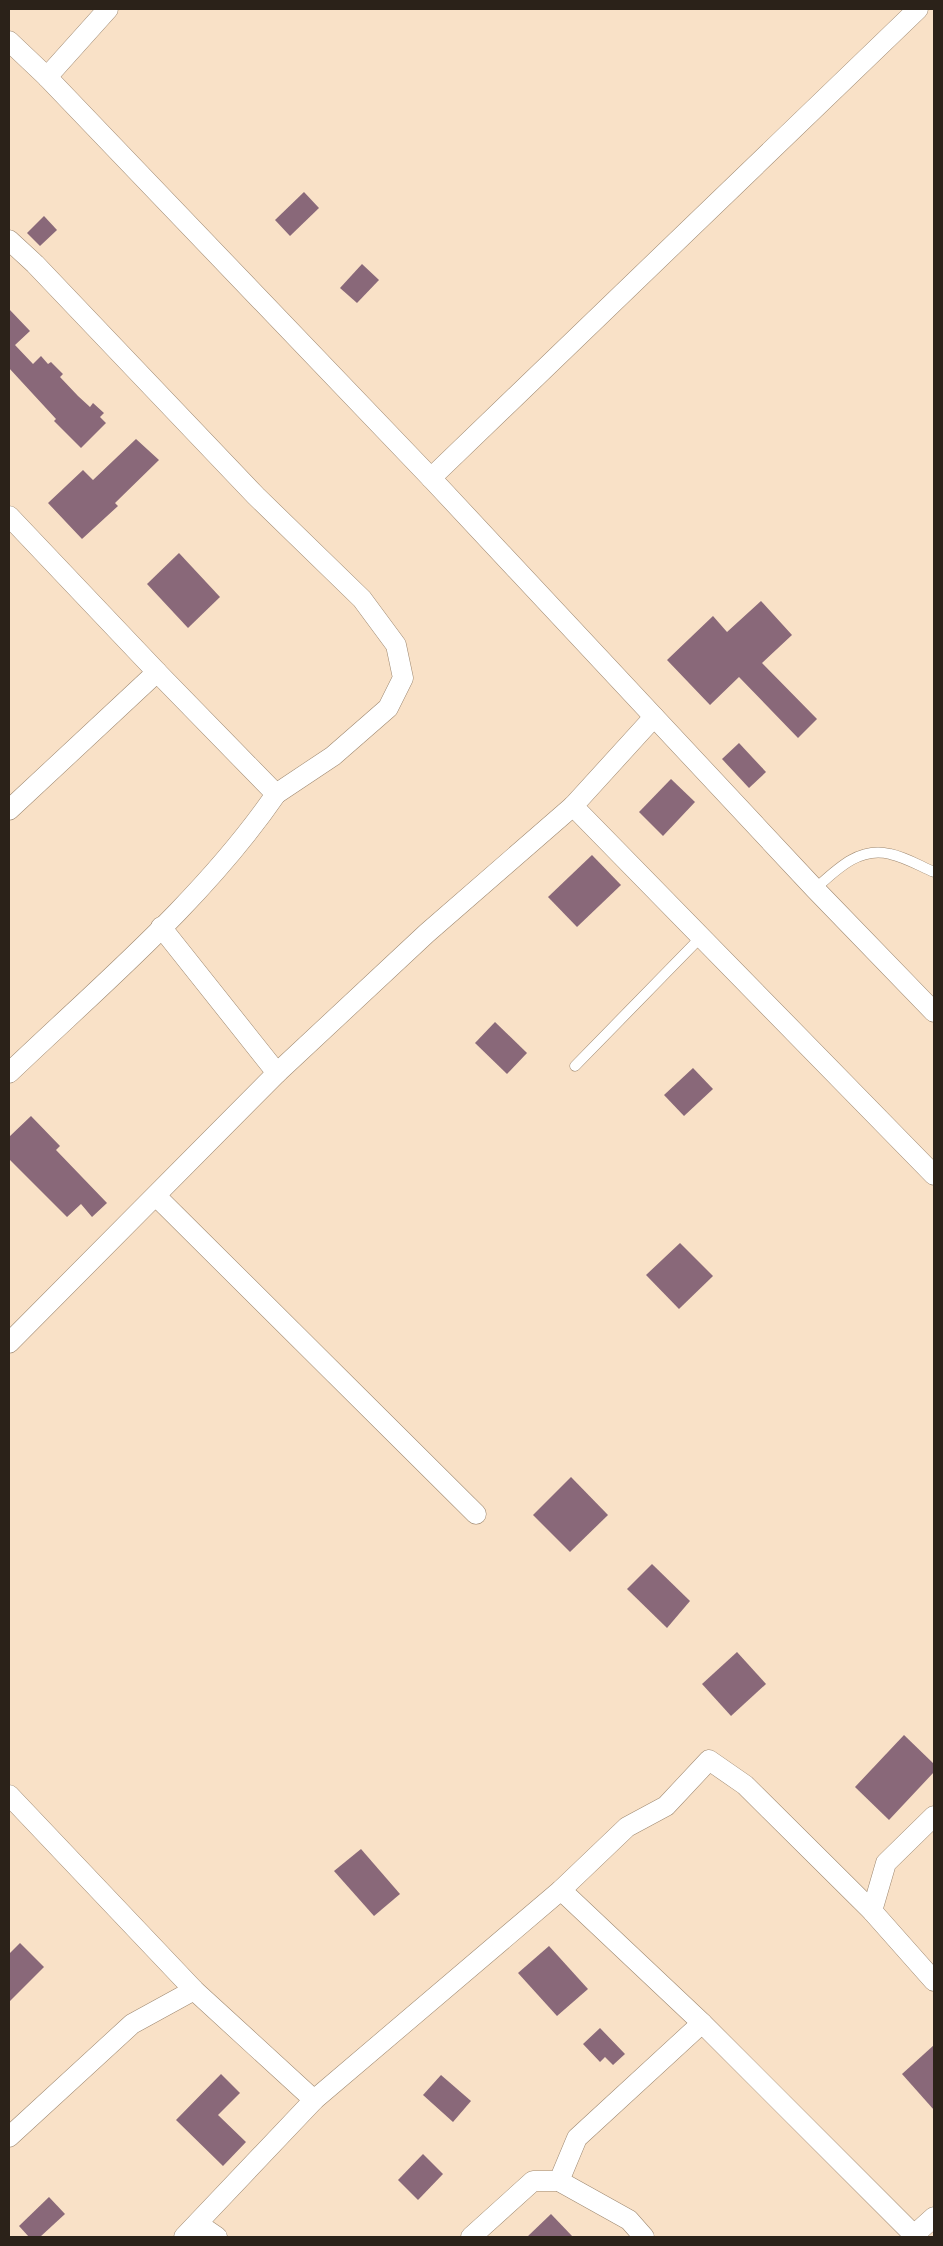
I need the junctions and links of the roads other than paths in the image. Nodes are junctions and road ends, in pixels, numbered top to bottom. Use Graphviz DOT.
graph roads {
  1 [pos="108,9"];
  2 [pos="918,9"];
  3 [pos="9,41"];
  4 [pos="47,77"];
  5 [pos="9,240"];
  6 [pos="431,478"];
  7 [pos="9,516"];
  8 [pos="157,672"];
  9 [pos="654,717"];
  10 [pos="276,794"];
  11 [pos="573,806"];
  12 [pos="9,810"];
  13 [pos="934,872"];
  14 [pos="815,889"];
  15 [pos="161,928"];
  16 [pos="701,937"];
  17 [pos="934,1012"];
  18 [pos="575,1066"];
  19 [pos="9,1073"];
  20 [pos="277,1073"];
  21 [pos="934,1175"];
  22 [pos="156,1196"];
  23 [pos="9,1343"];
  24 [pos="476,1514"];
  25 [pos="9,1795"];
  26 [pos="934,1816"];
  27 [pos="561,1890"];
  28 [pos="872,1911"];
  29 [pos="934,1981"];
  30 [pos="194,1990"];
  31 [pos="702,2023"];
  32 [pos="314,2100"];
  33 [pos="9,2137"];
  34 [pos="559,2182"];
  35 [pos="934,2217"];
  36 [pos="191,2231"];
  37 [pos="915,2236"];
  38 [pos="217,2237"];
  39 [pos="471,2237"];
  40 [pos="644,2237"];
  1 -- 4 [label="street"];
  2 -- 6 [label="street"];
  3 -- 4 [label="street"];
  4 -- 6 [label="street"];
  5 -- 10 [label="street"];
  6 -- 9 [label="street"];
  7 -- 8 [label="street"];
  8 -- 10 [label="street"];
  8 -- 12 [label="street"];
  9 -- 11 [label="street"];
  9 -- 14 [label="street"];
  10 -- 15 [label="street"];
  11 -- 16 [label="street"];
  11 -- 20 [label="street"];
  13 -- 14 [label="lane"];
  14 -- 17 [label="street"];
  15 -- 19 [label="street"];
  15 -- 20 [label="street"];
  16 -- 18 [label="lane"];
  16 -- 21 [label="street"];
  20 -- 22 [label="street"];
  22 -- 23 [label="street"];
  22 -- 24 [label="street"];
  25 -- 30 [label="street"];
  26 -- 28 [label="street"];
  27 -- 28 [label="street"];
  27 -- 31 [label="street"];
  27 -- 32 [label="street"];
  28 -- 29 [label="street"];
  30 -- 32 [label="street"];
  30 -- 33 [label="street"];
  31 -- 34 [label="street"];
  31 -- 37 [label="street"];
  32 -- 36 [label="street"];
  34 -- 39 [label="street"];
  34 -- 40 [label="street"];
  35 -- 37 [label="street"];
  36 -- 38 [label="street"];
}
